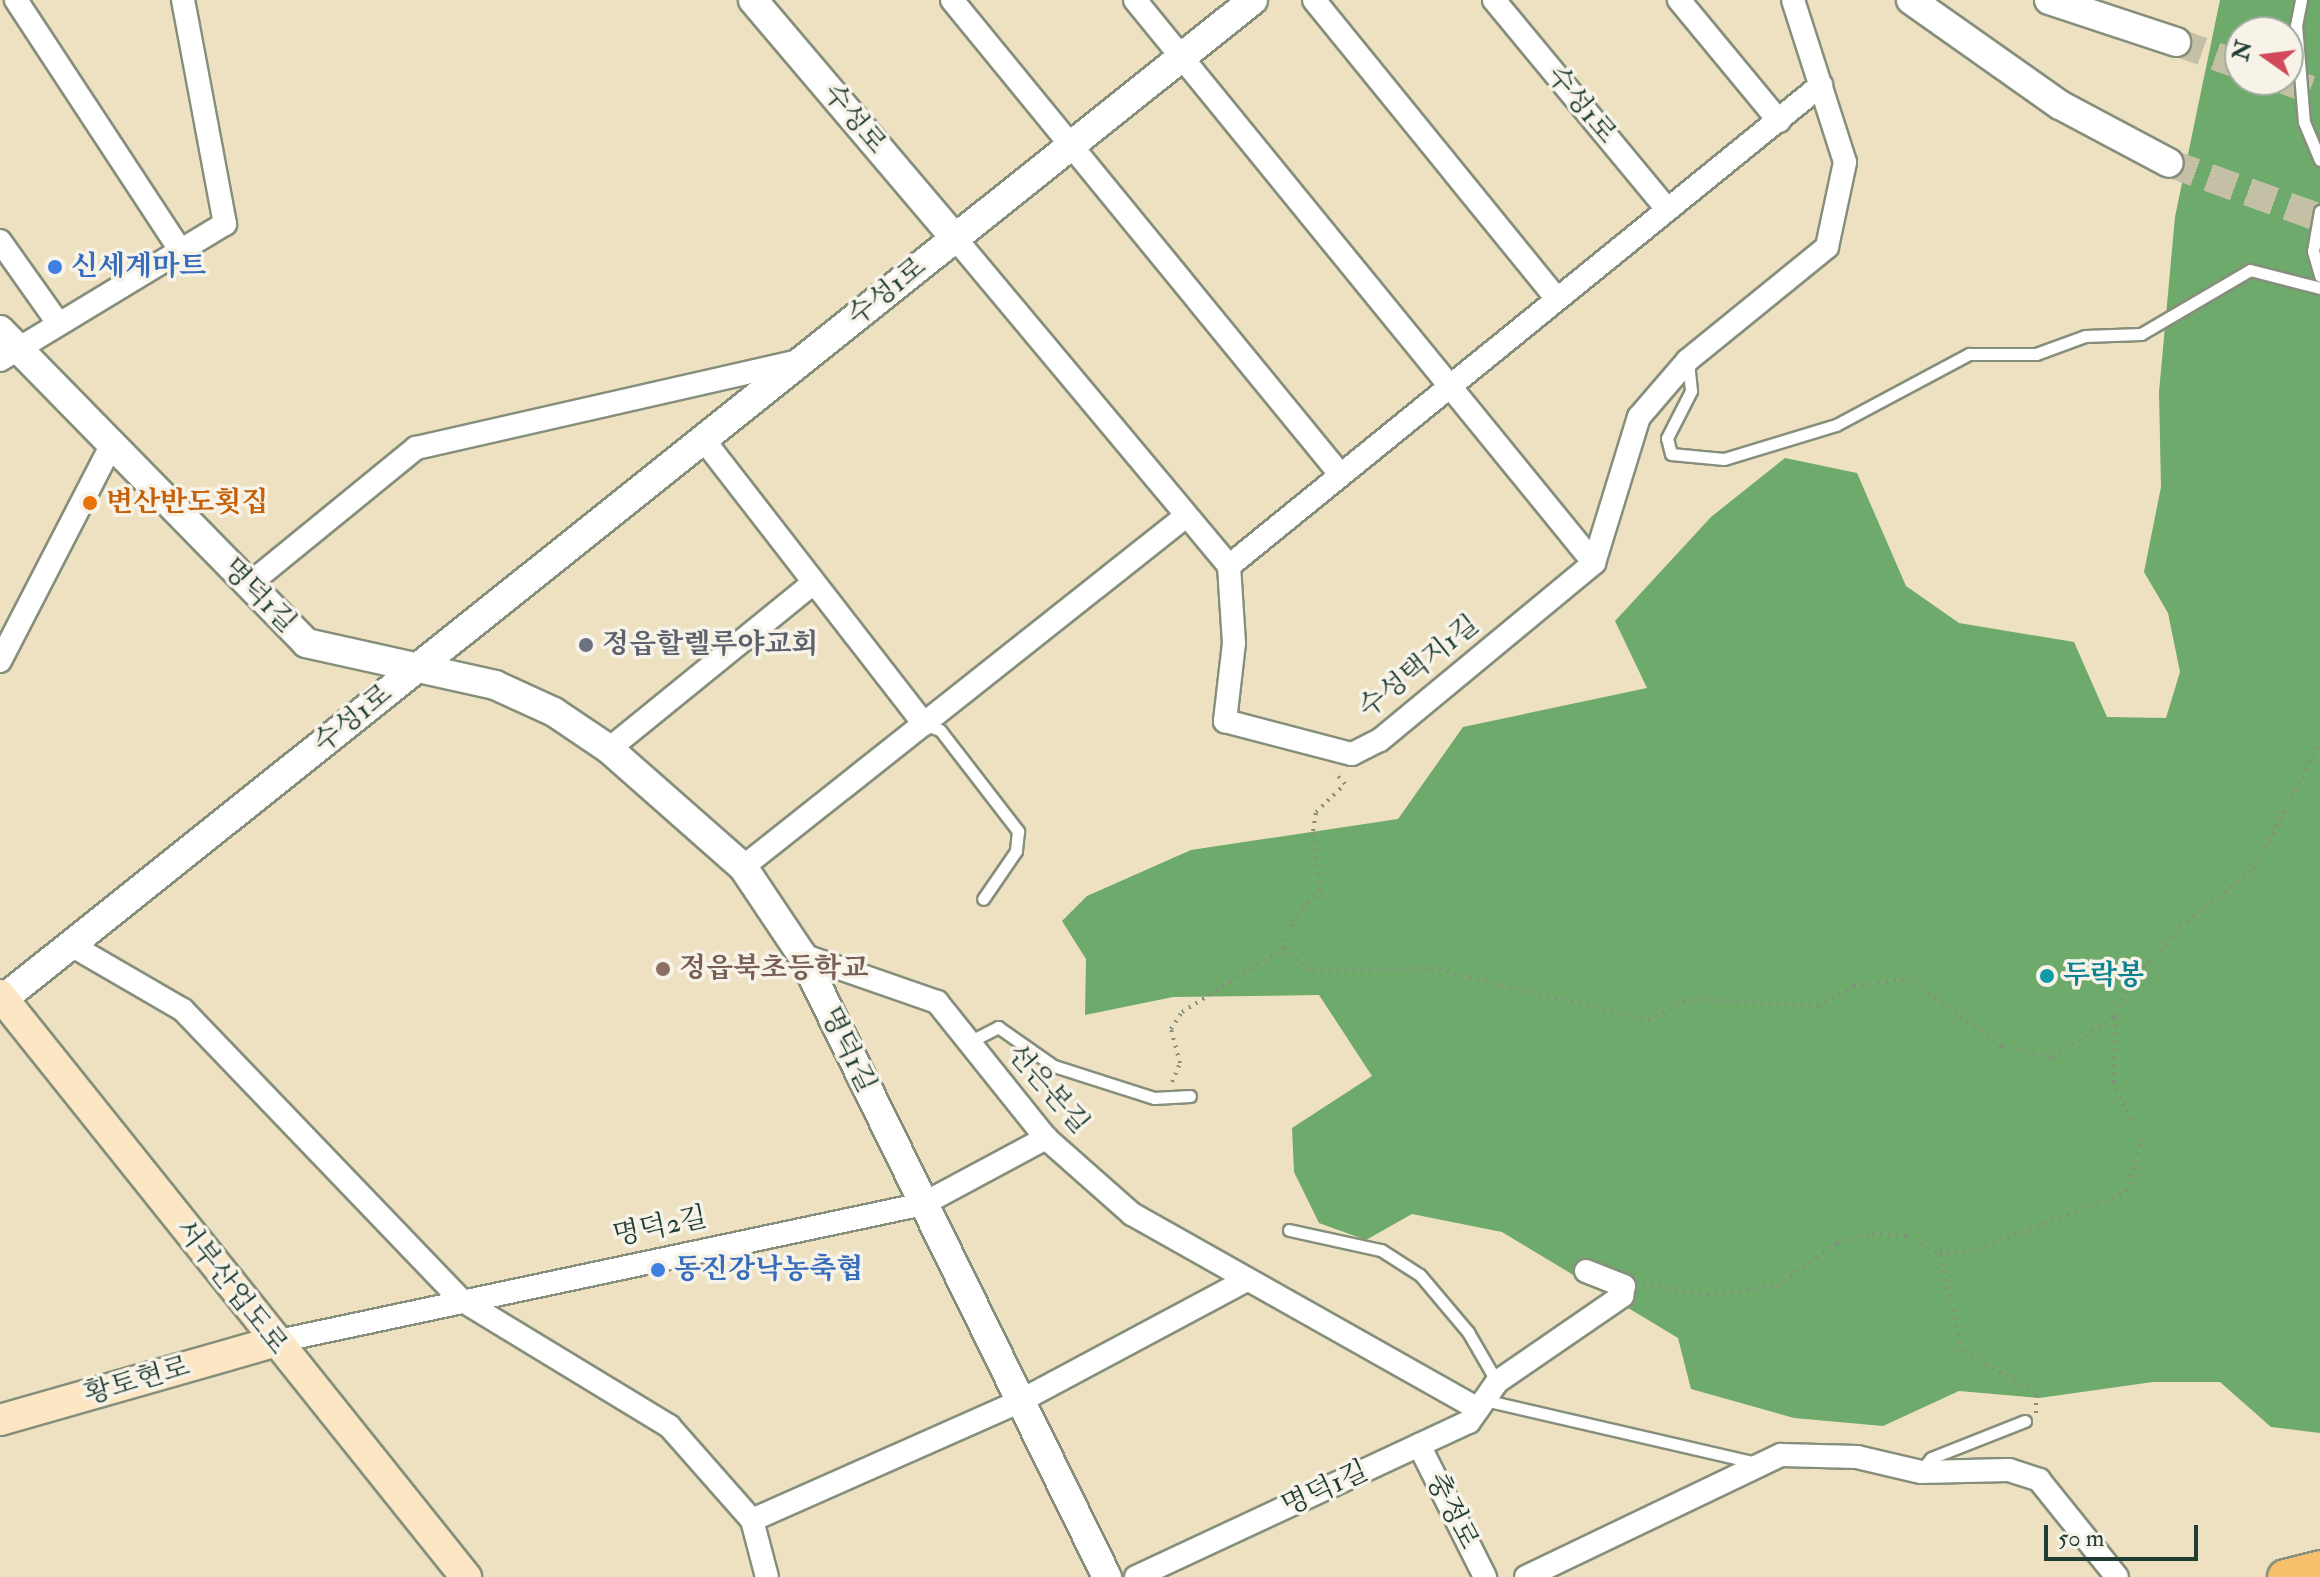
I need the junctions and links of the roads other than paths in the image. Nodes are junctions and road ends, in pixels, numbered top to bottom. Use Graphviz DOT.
graph roads {
  1 [pos="16,0"];
  2 [pos="183,0"];
  3 [pos="753,0"];
  4 [pos="952,0"];
  5 [pos="1135,0"];
  6 [pos="1253,0"];
  7 [pos="1314,0"];
  8 [pos="1494,0"];
  9 [pos="1679,0"];
  10 [pos="1793,0"];
  11 [pos="1911,0"];
  12 [pos="2049,0"];
  13 [pos="2301,0"];
  14 [pos="2176,42"];
  15 [pos="1181,57"];
  16 [pos="1821,85"];
  17 [pos="1779,121"];
  18 [pos="1071,146"];
  19 [pos="2320,160"];
  20 [pos="2169,163"];
  21 [pos="1667,209"];
  22 [pos="2320,211"];
  23 [pos="955,238"];
  24 [pos="0,241"];
  25 [pos="179,248"];
  26 [pos="2320,276"];
  27 [pos="2320,288"];
  28 [pos="1554,295"];
  29 [pos="58,323"];
  30 [pos="6,346"];
  31 [pos="802,360"];
  32 [pos="1688,360"];
  33 [pos="1449,384"];
  34 [pos="703,439"];
  35 [pos="110,448"];
  36 [pos="1340,474"];
  37 [pos="1186,516"];
  38 [pos="1594,563"];
  39 [pos="1229,566"];
  40 [pos="813,583"];
  41 [pos="248,585"];
  42 [pos="0,661"];
  43 [pos="421,665"];
  44 [pos="924,724"];
  45 [pos="609,749"];
  46 [pos="743,867"];
  47 [pos="983,899"];
  48 [pos="71,945"];
  49 [pos="802,955"];
  50 [pos="1,997"];
  51 [pos="969,1042"];
  52 [pos="1190,1096"];
  53 [pos="1046,1138"];
  54 [pos="923,1204"];
  55 [pos="1289,1230"];
  56 [pos="1586,1271"];
  57 [pos="1247,1280"];
  58 [pos="460,1299"];
  59 [pos="274,1342"];
  60 [pos="1487,1397"];
  61 [pos="1020,1401"];
  62 [pos="0,1420"];
  63 [pos="2025,1421"];
  64 [pos="1419,1445"];
  65 [pos="1761,1465"];
  66 [pos="1921,1472"];
  67 [pos="752,1520"];
  68 [pos="2320,1568"];
  69 [pos="466,1577"];
  70 [pos="767,1577"];
  71 [pos="1107,1577"];
  72 [pos="1136,1577"];
  73 [pos="1485,1577"];
  74 [pos="1526,1577"];
  75 [pos="2117,1577"];
  76 [pos="2285,1577"];
  1 -- 25 [label="street"];
  2 -- 25 [label="street, 명덕1길"];
  3 -- 23 [label="street, 수성로"];
  4 -- 18 [label="street"];
  5 -- 15 [label="street"];
  6 -- 15 [label="street, 수성1로"];
  7 -- 28 [label="street"];
  8 -- 21 [label="street, 수성1로"];
  9 -- 17 [label="street"];
  10 -- 16 [label="street"];
  11 -- 20 [label="street"];
  12 -- 14 [label="street"];
  13 -- 19 [label="lane"];
  15 -- 18 [label="street, 수성1로"];
  15 -- 33 [label="street"];
  16 -- 17 [label="street"];
  16 -- 32 [label="street"];
  17 -- 21 [label="street"];
  18 -- 23 [label="street, 수성1로"];
  18 -- 36 [label="street"];
  21 -- 28 [label="street"];
  22 -- 26 [label="lane"];
  23 -- 31 [label="street, 수성1로"];
  23 -- 37 [label="street"];
  24 -- 29 [label="street"];
  25 -- 29 [label="street, 명덕1길"];
  27 -- 32 [label="lane"];
  28 -- 33 [label="street"];
  29 -- 30 [label="street, 명덕1길"];
  30 -- 35 [label="street, 명덕1길"];
  31 -- 34 [label="street, 수성1로"];
  31 -- 41 [label="street"];
  32 -- 38 [label="street"];
  33 -- 36 [label="street"];
  33 -- 38 [label="street"];
  34 -- 40 [label="street"];
  34 -- 43 [label="street, 수성1로"];
  35 -- 41 [label="street, 명덕1길"];
  35 -- 42 [label="street"];
  36 -- 39 [label="street"];
  37 -- 39 [label="street"];
  37 -- 44 [label="street"];
  38 -- 39 [label="street, 수성택지1길"];
  40 -- 44 [label="street"];
  40 -- 45 [label="street"];
  41 -- 43 [label="street, 명덕1길"];
  43 -- 45 [label="street, 명덕1길"];
  43 -- 48 [label="street, 수성1로"];
  44 -- 46 [label="street"];
  44 -- 47 [label="lane"];
  45 -- 46 [label="street, 명덕1길"];
  46 -- 49 [label="street, 명덕1길"];
  48 -- 50 [label="street, 수성1로"];
  48 -- 58 [label="street"];
  49 -- 51 [label="street, 선은본길"];
  49 -- 54 [label="street, 명덕1길"];
  50 -- 59 [label="main road, 서부산업도로"];
  51 -- 52 [label="lane"];
  51 -- 53 [label="street, 선은본길"];
  53 -- 54 [label="street, 명덕2길"];
  53 -- 57 [label="street, 선은본길"];
  54 -- 58 [label="street, 명덕2길"];
  54 -- 61 [label="street, 명덕1길"];
  55 -- 60 [label="lane"];
  56 -- 60 [label="street"];
  57 -- 60 [label="street, 선은본길"];
  57 -- 61 [label="street"];
  58 -- 59 [label="street, 명덕2길"];
  58 -- 67 [label="street"];
  59 -- 62 [label="main road, 황토현로"];
  59 -- 69 [label="main road, 서부산업도로"];
  60 -- 64 [label="street, 명덕1길"];
  60 -- 65 [label="lane"];
  61 -- 67 [label="street"];
  61 -- 71 [label="street, 명덕1길"];
  63 -- 66 [label="lane"];
  64 -- 72 [label="street, 명덕1길"];
  64 -- 73 [label="street, 충정로"];
  65 -- 66 [label="street"];
  65 -- 74 [label="street"];
  66 -- 75 [label="street"];
  67 -- 70 [label="street"];
  68 -- 76 [label="main road"];
}
